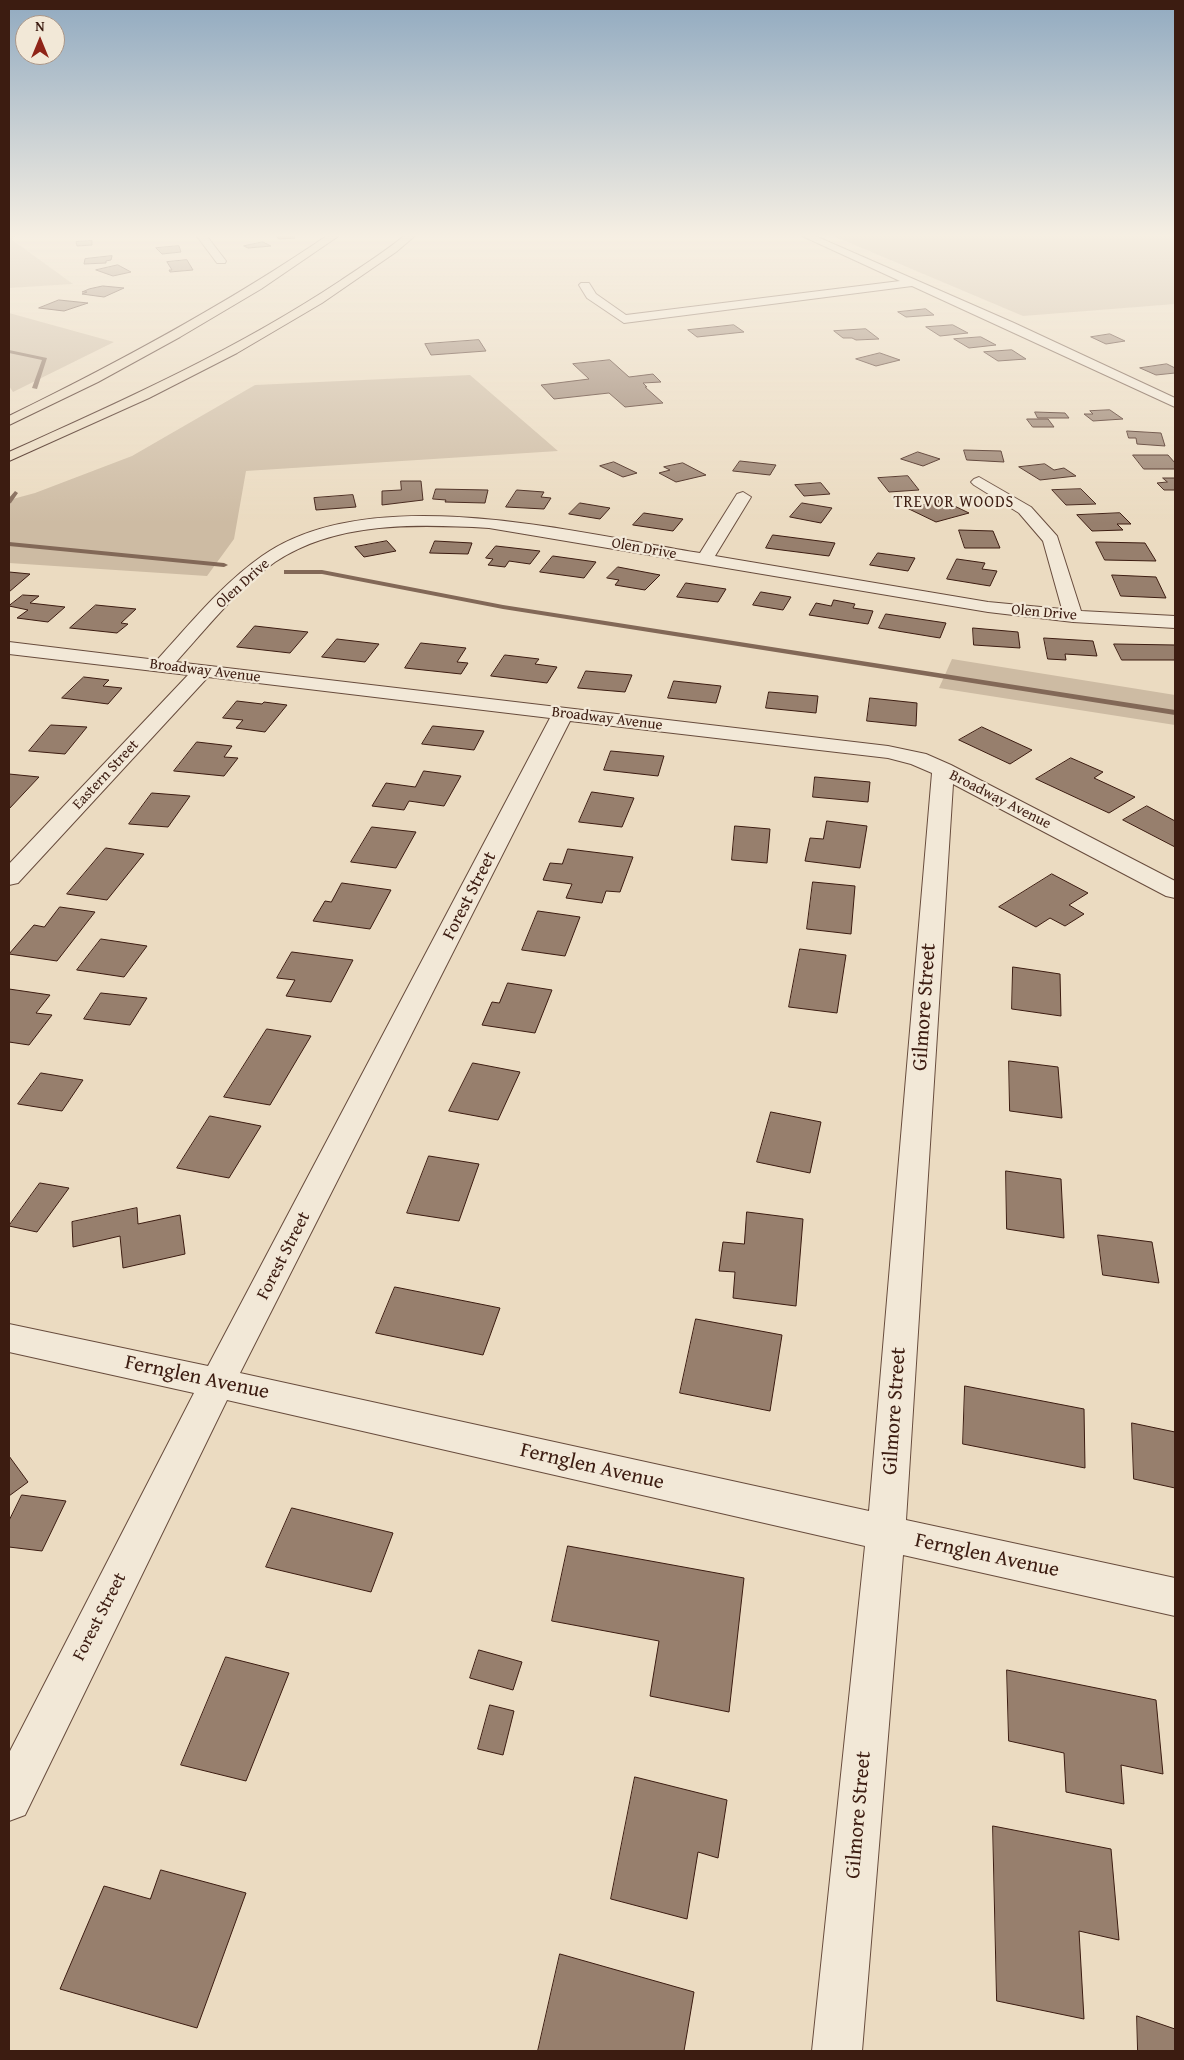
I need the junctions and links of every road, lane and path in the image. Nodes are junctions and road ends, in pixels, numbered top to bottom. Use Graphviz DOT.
graph roads {
  1 [pos="179,331"];
  2 [pos="267,331"];
  3 [pos="1020,331"];
  4 [pos="1172,399"];
  5 [pos="9,421"];
  6 [pos="9,457"];
  7 [pos="979,482"];
  8 [pos="744,497"];
  9 [pos="704,560"];
  10 [pos="1073,616"];
  11 [pos="1175,622"];
  12 [pos="9,648"];
  13 [pos="162,666"];
  14 [pos="203,671"];
  15 [pos="563,714"];
  16 [pos="943,770"];
  17 [pos="9,878"];
  18 [pos="1175,891"];
  19 [pos="9,1338"];
  20 [pos="218,1382"];
  21 [pos="886,1534"];
  22 [pos="1175,1597"];
  23 [pos="9,1799"];
  24 [pos="837,2051"];
  1 -- 5 [label="highway"];
  2 -- 6 [label="highway"];
  3 -- 4 [label="street"];
  7 -- 10 [label="street"];
  8 -- 9 [label="street"];
  9 -- 10 [label="street, Olen Drive"];
  9 -- 13 [label="street, Olen Drive"];
  10 -- 11 [label="street, Olen Drive"];
  12 -- 13 [label="street, Broadway Avenue"];
  13 -- 14 [label="street, Broadway Avenue"];
  14 -- 15 [label="street, Broadway Avenue"];
  14 -- 17 [label="street, Eastern Street"];
  15 -- 16 [label="street, Broadway Avenue"];
  15 -- 20 [label="street, Forest Street"];
  16 -- 18 [label="street, Broadway Avenue"];
  16 -- 21 [label="street, Gilmore Street"];
  19 -- 20 [label="street, Fernglen Avenue"];
  20 -- 21 [label="street, Fernglen Avenue"];
  20 -- 23 [label="street, Forest Street"];
  21 -- 22 [label="street, Fernglen Avenue"];
  21 -- 24 [label="street, Gilmore Street"];
}
